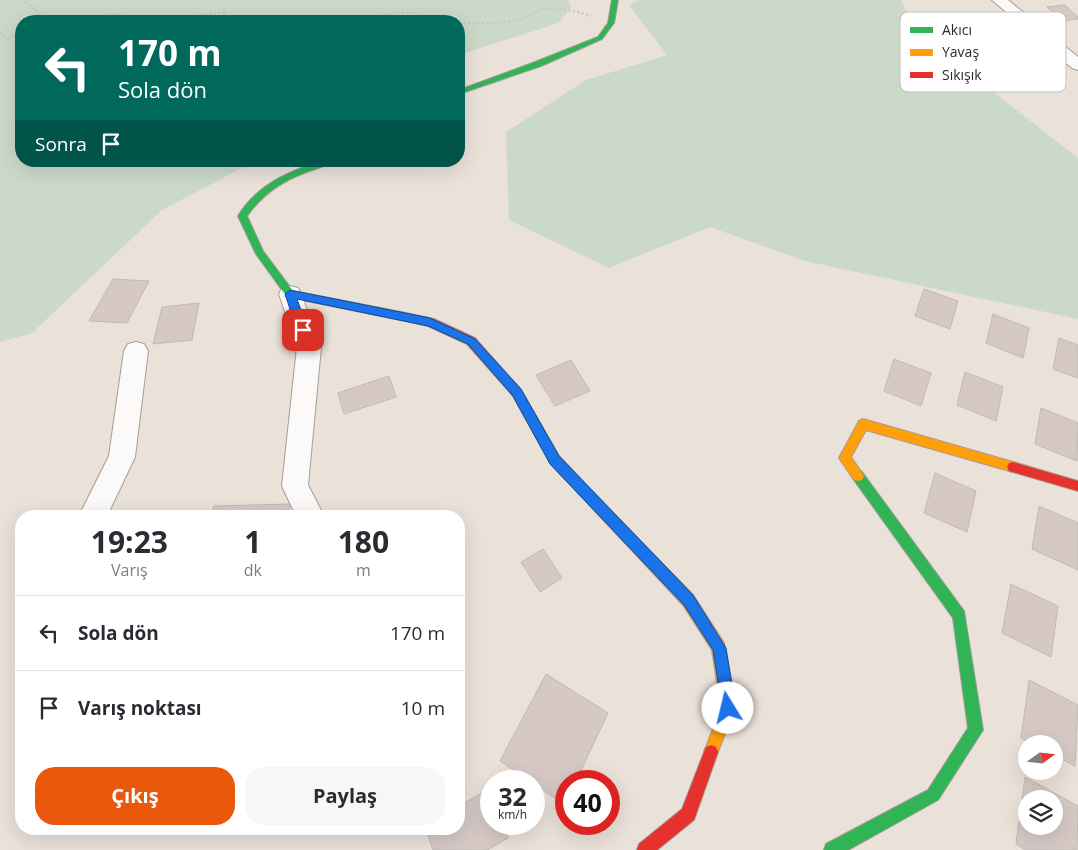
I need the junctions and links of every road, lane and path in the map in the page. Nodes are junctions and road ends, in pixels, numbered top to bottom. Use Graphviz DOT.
graph roads {
  1 [pos="21,0"];
  2 [pos="615,0"];
  3 [pos="1000,0"];
  4 [pos="1015,12"];
  5 [pos="43,15"];
  6 [pos="200,15"];
  7 [pos="222,15"];
  8 [pos="385,15"];
  9 [pos="416,15"];
  10 [pos="465,23"];
  11 [pos="608,26"];
  12 [pos="0,33"];
  13 [pos="15,37"];
  14 [pos="1066,54"];
  15 [pos="1078,64"];
  16 [pos="465,90"];
  17 [pos="314,167"];
  18 [pos="290,294"];
  19 [pos="136,351"];
  20 [pos="1078,486"];
  21 [pos="96,510"];
  22 [pos="307,510"];
  23 [pos="644,850"];
  24 [pos="832,850"];
  1 -- 5 [label="path"];
  2 -- 11 [label="street"];
  3 -- 4 [label="street"];
  6 -- 7 [label="path"];
  8 -- 9 [label="path"];
  10 -- 11 [label="path"];
  11 -- 16 [label="street"];
  12 -- 13 [label="path"];
  14 -- 15 [label="street"];
  17 -- 18 [label="street"];
  18 -- 22 [label="street"];
  18 -- 23 [label="street"];
  19 -- 21 [label="street"];
  20 -- 24 [label="street"];
}
